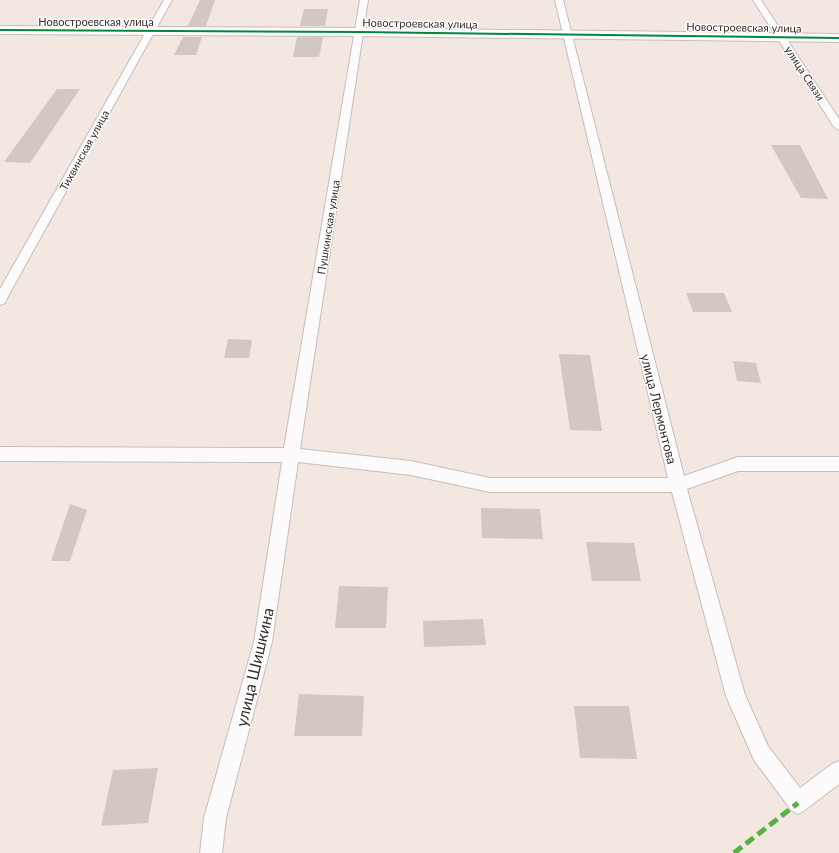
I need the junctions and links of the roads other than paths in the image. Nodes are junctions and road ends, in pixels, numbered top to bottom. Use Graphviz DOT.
graph roads {
  1 [pos="168,0"];
  2 [pos="364,0"];
  3 [pos="559,0"];
  4 [pos="757,0"];
  5 [pos="0,30"];
  6 [pos="150,31"];
  7 [pos="359,32"];
  8 [pos="567,34"];
  9 [pos="782,37"];
  10 [pos="839,38"];
  11 [pos="839,127"];
  12 [pos="0,300"];
  13 [pos="0,454"];
  14 [pos="291,455"];
  15 [pos="839,464"];
  16 [pos="678,485"];
  17 [pos="839,771"];
  18 [pos="212,853"];
  1 -- 6 [label="lane, Тихвинская улица"];
  2 -- 7 [label="lane, Пушкинская улица"];
  3 -- 8 [label="lane, улица Лермонтова"];
  4 -- 9 [label="lane, улица Связи"];
  5 -- 6 [label="street, Новостроевская улица"];
  6 -- 7 [label="street, Новостроевская улица"];
  6 -- 12 [label="lane, Тихвинская улица"];
  7 -- 8 [label="street, Новостроевская улица"];
  7 -- 14 [label="lane, Пушкинская улица"];
  8 -- 9 [label="street, Новостроевская улица"];
  8 -- 16 [label="lane, улица Лермонтова"];
  9 -- 10 [label="street, Новостроевская улица"];
  9 -- 11 [label="lane, улица Связи"];
  13 -- 14 [label="lane"];
  14 -- 16 [label="lane"];
  14 -- 18 [label="lane, улица Шишкина"];
  15 -- 16 [label="lane"];
  16 -- 17 [label="lane, улица Лермонтова"];
}
